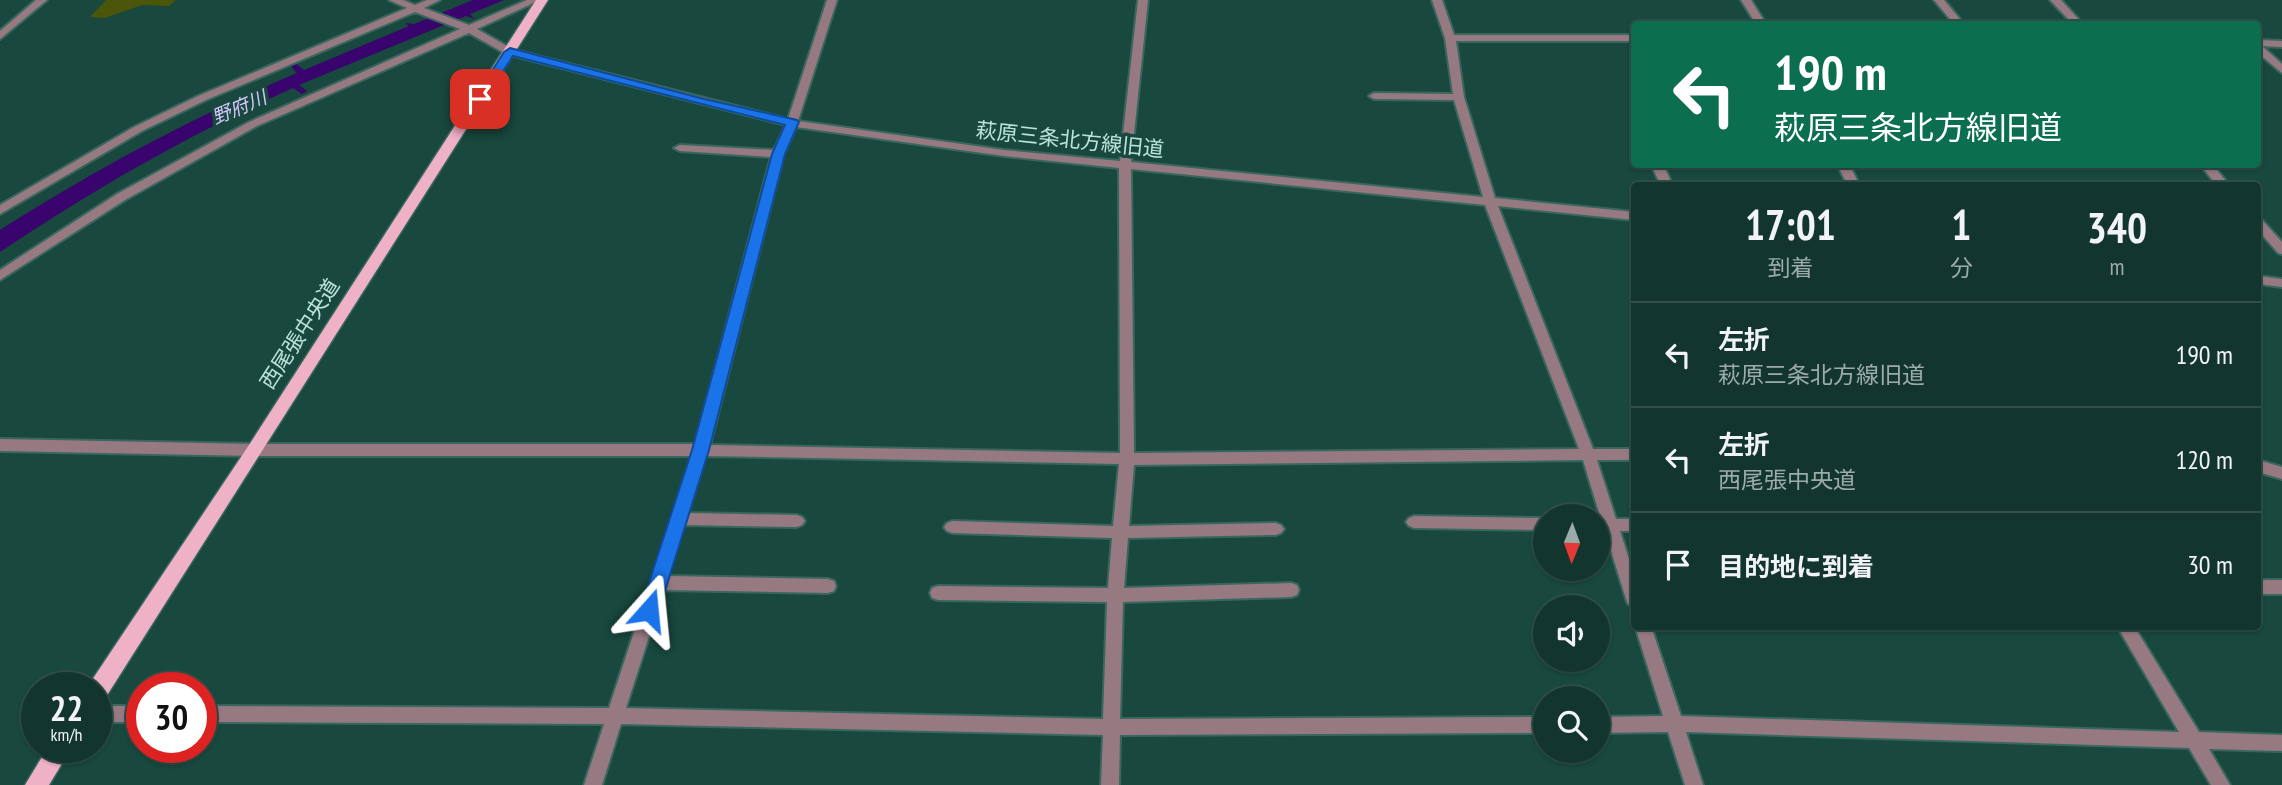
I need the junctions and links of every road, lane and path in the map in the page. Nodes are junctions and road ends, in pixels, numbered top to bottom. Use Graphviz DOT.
graph roads {
  1 [pos="43,0"];
  2 [pos="394,0"];
  3 [pos="435,0"];
  4 [pos="535,0"];
  5 [pos="542,0"];
  6 [pos="832,0"];
  7 [pos="1143,0"];
  8 [pos="1437,0"];
  9 [pos="1746,0"];
  10 [pos="1939,0"];
  11 [pos="2054,0"];
  12 [pos="416,9"];
  13 [pos="1759,21"];
  14 [pos="1956,21"];
  15 [pos="2075,21"];
  16 [pos="469,29"];
  17 [pos="0,36"];
  18 [pos="1450,38"];
  19 [pos="1631,38"];
  20 [pos="2282,44"];
  21 [pos="2261,46"];
  22 [pos="2261,49"];
  23 [pos="510,52"];
  24 [pos="2282,70"];
  25 [pos="1374,96"];
  26 [pos="1459,97"];
  27 [pos="793,122"];
  28 [pos="680,148"];
  29 [pos="778,154"];
  30 [pos="1125,166"];
  31 [pos="2208,168"];
  32 [pos="2221,182"];
  33 [pos="1490,202"];
  34 [pos="0,210"];
  35 [pos="1631,216"];
  36 [pos="2261,226"];
  37 [pos="2282,250"];
  38 [pos="0,276"];
  39 [pos="2261,280"];
  40 [pos="2282,283"];
  41 [pos="0,445"];
  42 [pos="255,450"];
  43 [pos="701,450"];
  44 [pos="1588,454"];
  45 [pos="1631,454"];
  46 [pos="1127,459"];
  47 [pos="2261,467"];
  48 [pos="2282,473"];
  49 [pos="1599,504"];
  50 [pos="678,519"];
  51 [pos="797,521"];
  52 [pos="1414,522"];
  53 [pos="1533,524"];
  54 [pos="1610,525"];
  55 [pos="1631,525"];
  56 [pos="952,527"];
  57 [pos="1276,529"];
  58 [pos="1120,532"];
  59 [pos="1610,540"];
  60 [pos="658,583"];
  61 [pos="828,586"];
  62 [pos="2261,587"];
  63 [pos="2282,587"];
  64 [pos="1291,590"];
  65 [pos="1631,592"];
  66 [pos="938,593"];
  67 [pos="1115,595"];
  68 [pos="1644,630"];
  69 [pos="2127,630"];
  70 [pos="110,672"];
  71 [pos="217,714"];
  72 [pos="615,716"];
  73 [pos="1675,724"];
  74 [pos="1533,725"];
  75 [pos="1610,725"];
  76 [pos="1112,727"];
  77 [pos="2191,738"];
  78 [pos="2282,743"];
  79 [pos="50,763"];
  80 [pos="36,785"];
  81 [pos="593,785"];
  82 [pos="1110,785"];
  83 [pos="1694,785"];
  84 [pos="2221,785"];
  1 -- 17 [label="street"];
  2 -- 12 [label="street, 萩原三条北方線旧道"];
  3 -- 12 [label="street"];
  4 -- 16 [label="street"];
  5 -- 23 [label="main road, 西尾張中央道"];
  6 -- 27 [label="street"];
  7 -- 30 [label="street"];
  8 -- 18 [label="street"];
  9 -- 13 [label="street"];
  10 -- 14 [label="street"];
  11 -- 15 [label="street"];
  12 -- 16 [label="street, 萩原三条北方線旧道"];
  12 -- 34 [label="street"];
  16 -- 23 [label="street, 萩原三条北方線旧道"];
  16 -- 38 [label="street"];
  18 -- 19 [label="street"];
  18 -- 26 [label="street"];
  20 -- 21 [label="street"];
  22 -- 24 [label="street"];
  23 -- 27 [label="street, 萩原三条北方線旧道"];
  23 -- 42 [label="main road, 西尾張中央道"];
  25 -- 26 [label="street"];
  26 -- 33 [label="street"];
  27 -- 29 [label="street"];
  27 -- 30 [label="street, 萩原三条北方線旧道"];
  28 -- 29 [label="street"];
  29 -- 43 [label="street"];
  30 -- 33 [label="street, 萩原三条北方線旧道"];
  30 -- 46 [label="street"];
  31 -- 32 [label="street"];
  33 -- 35 [label="street, 萩原三条北方線旧道"];
  33 -- 44 [label="street"];
  36 -- 37 [label="street"];
  39 -- 40 [label="street"];
  41 -- 42 [label="street"];
  42 -- 43 [label="street"];
  42 -- 70 [label="main road, 西尾張中央道"];
  43 -- 46 [label="street"];
  43 -- 50 [label="street"];
  44 -- 45 [label="street"];
  44 -- 46 [label="street"];
  44 -- 49 [label="street"];
  46 -- 58 [label="street"];
  47 -- 48 [label="street"];
  50 -- 51 [label="street"];
  50 -- 60 [label="street"];
  52 -- 53 [label="street"];
  54 -- 55 [label="street"];
  56 -- 58 [label="street"];
  57 -- 58 [label="street"];
  58 -- 67 [label="street"];
  59 -- 65 [label="street"];
  60 -- 61 [label="street"];
  60 -- 72 [label="street"];
  62 -- 63 [label="street"];
  64 -- 67 [label="street"];
  66 -- 67 [label="street"];
  67 -- 76 [label="street"];
  68 -- 73 [label="street"];
  69 -- 77 [label="street"];
  71 -- 72 [label="street"];
  72 -- 76 [label="street"];
  72 -- 81 [label="street"];
  73 -- 75 [label="street"];
  73 -- 77 [label="street"];
  73 -- 83 [label="street"];
  74 -- 76 [label="street"];
  76 -- 82 [label="street"];
  77 -- 78 [label="street"];
  77 -- 84 [label="street"];
  79 -- 80 [label="main road"];
}
